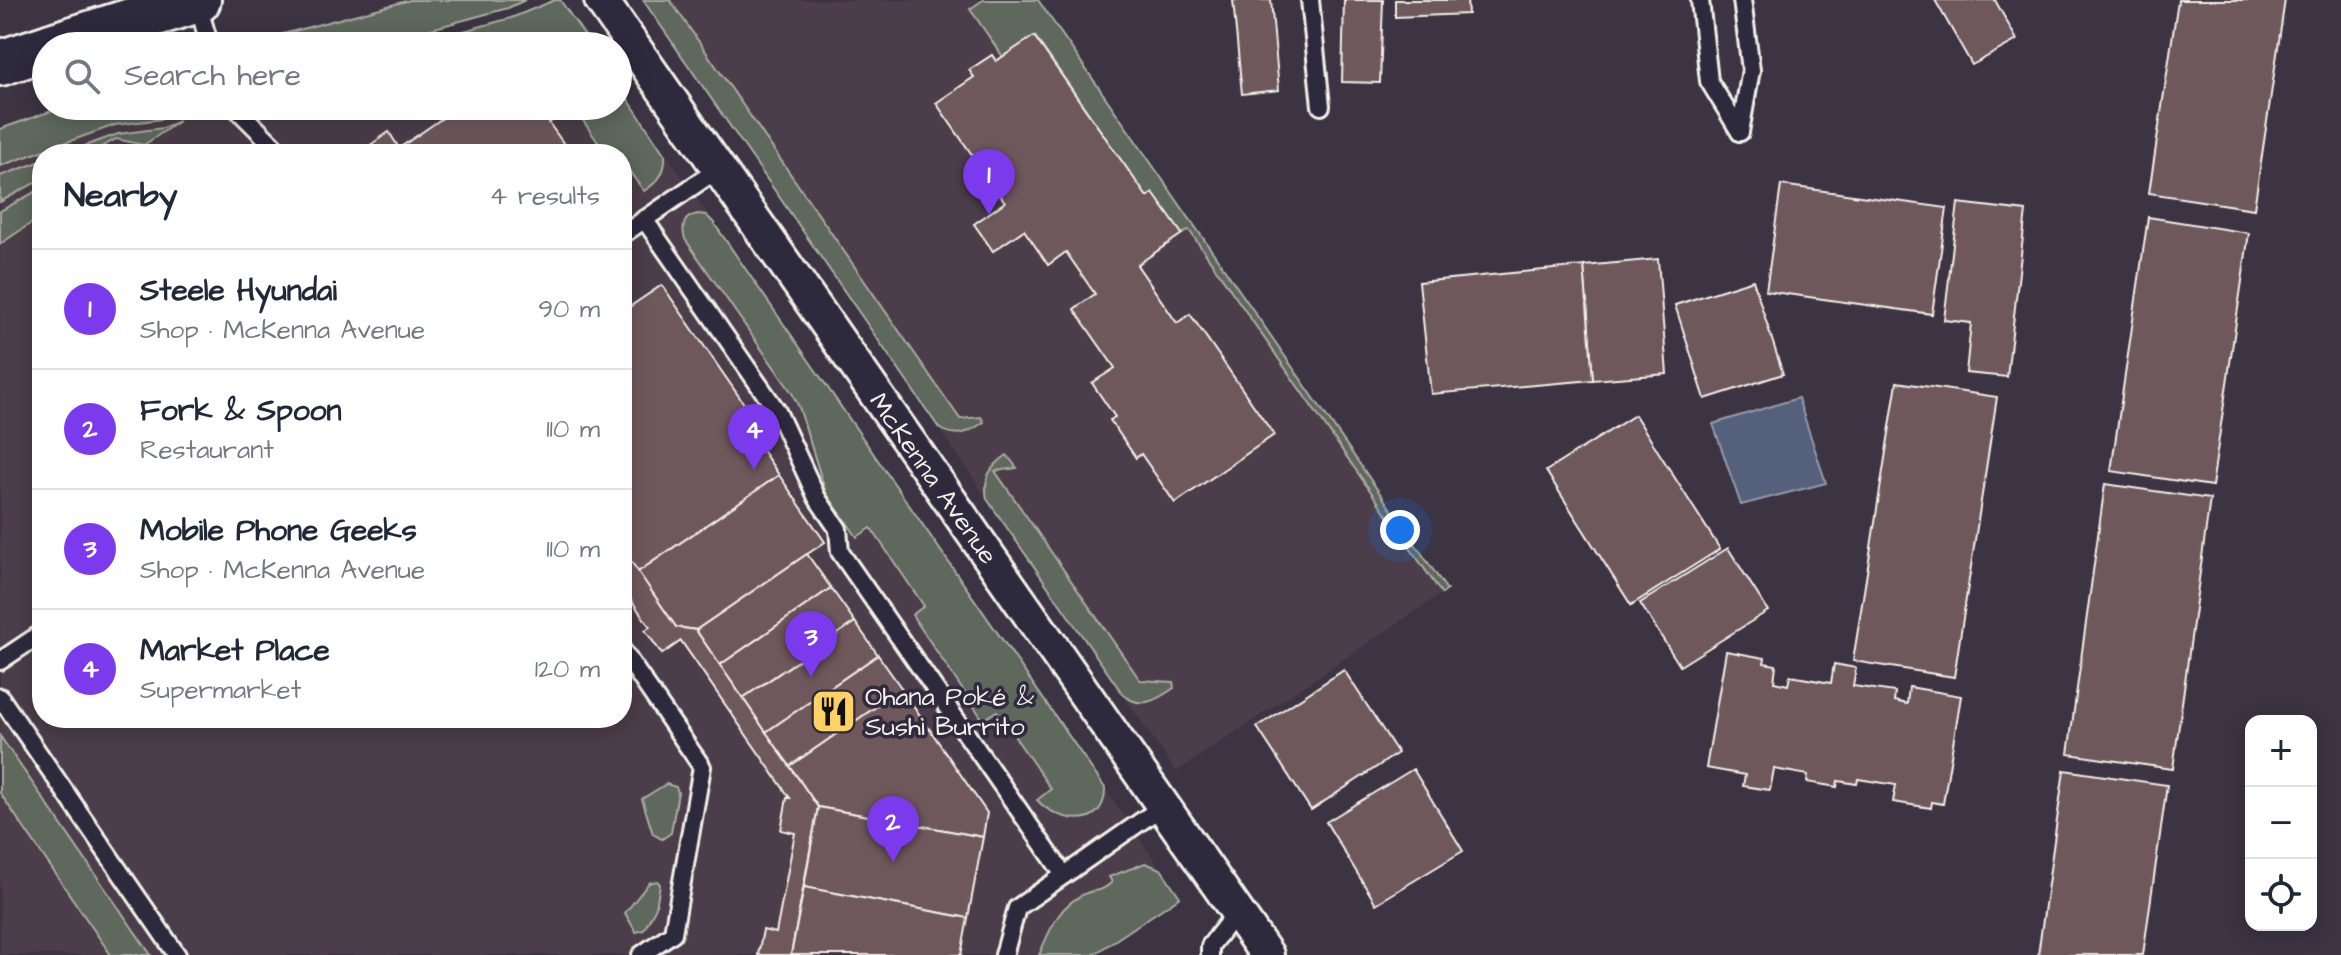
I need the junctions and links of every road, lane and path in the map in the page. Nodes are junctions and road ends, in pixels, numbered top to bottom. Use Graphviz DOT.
graph roads {
  1 [pos="197,0"];
  2 [pos="601,0"];
  3 [pos="1310,0"];
  4 [pos="1700,0"];
  5 [pos="1742,0"];
  6 [pos="96,32"];
  7 [pos="206,32"];
  8 [pos="623,32"];
  9 [pos="632,45"];
  10 [pos="32,52"];
  11 [pos="0,63"];
  12 [pos="1321,106"];
  13 [pos="248,120"];
  14 [pos="272,144"];
  15 [pos="718,169"];
  16 [pos="644,219"];
  17 [pos="632,228"];
  18 [pos="32,640"];
  19 [pos="0,661"];
  20 [pos="632,665"];
  21 [pos="0,697"];
  22 [pos="1163,806"];
  23 [pos="1064,875"];
  24 [pos="1230,901"];
  25 [pos="177,955"];
  26 [pos="641,955"];
  27 [pos="1004,955"];
  28 [pos="1210,955"];
  29 [pos="1267,955"];
  1 -- 6 [label="main road"];
  1 -- 7 [label="lane"];
  2 -- 8 [label="street, McKenna Avenue"];
  3 -- 12 [label="lane"];
  4 -- 5 [label="lane"];
  9 -- 15 [label="street, McKenna Avenue"];
  10 -- 11 [label="main road"];
  13 -- 14 [label="lane"];
  15 -- 16 [label="lane"];
  15 -- 22 [label="street, McKenna Avenue"];
  16 -- 17 [label="lane"];
  16 -- 23 [label="lane"];
  18 -- 19 [label="lane"];
  20 -- 26 [label="lane"];
  21 -- 25 [label="lane"];
  22 -- 23 [label="lane"];
  22 -- 24 [label="street, McKenna Avenue"];
  23 -- 27 [label="lane"];
  24 -- 28 [label="lane"];
  24 -- 29 [label="street, McKenna Avenue"];
}
